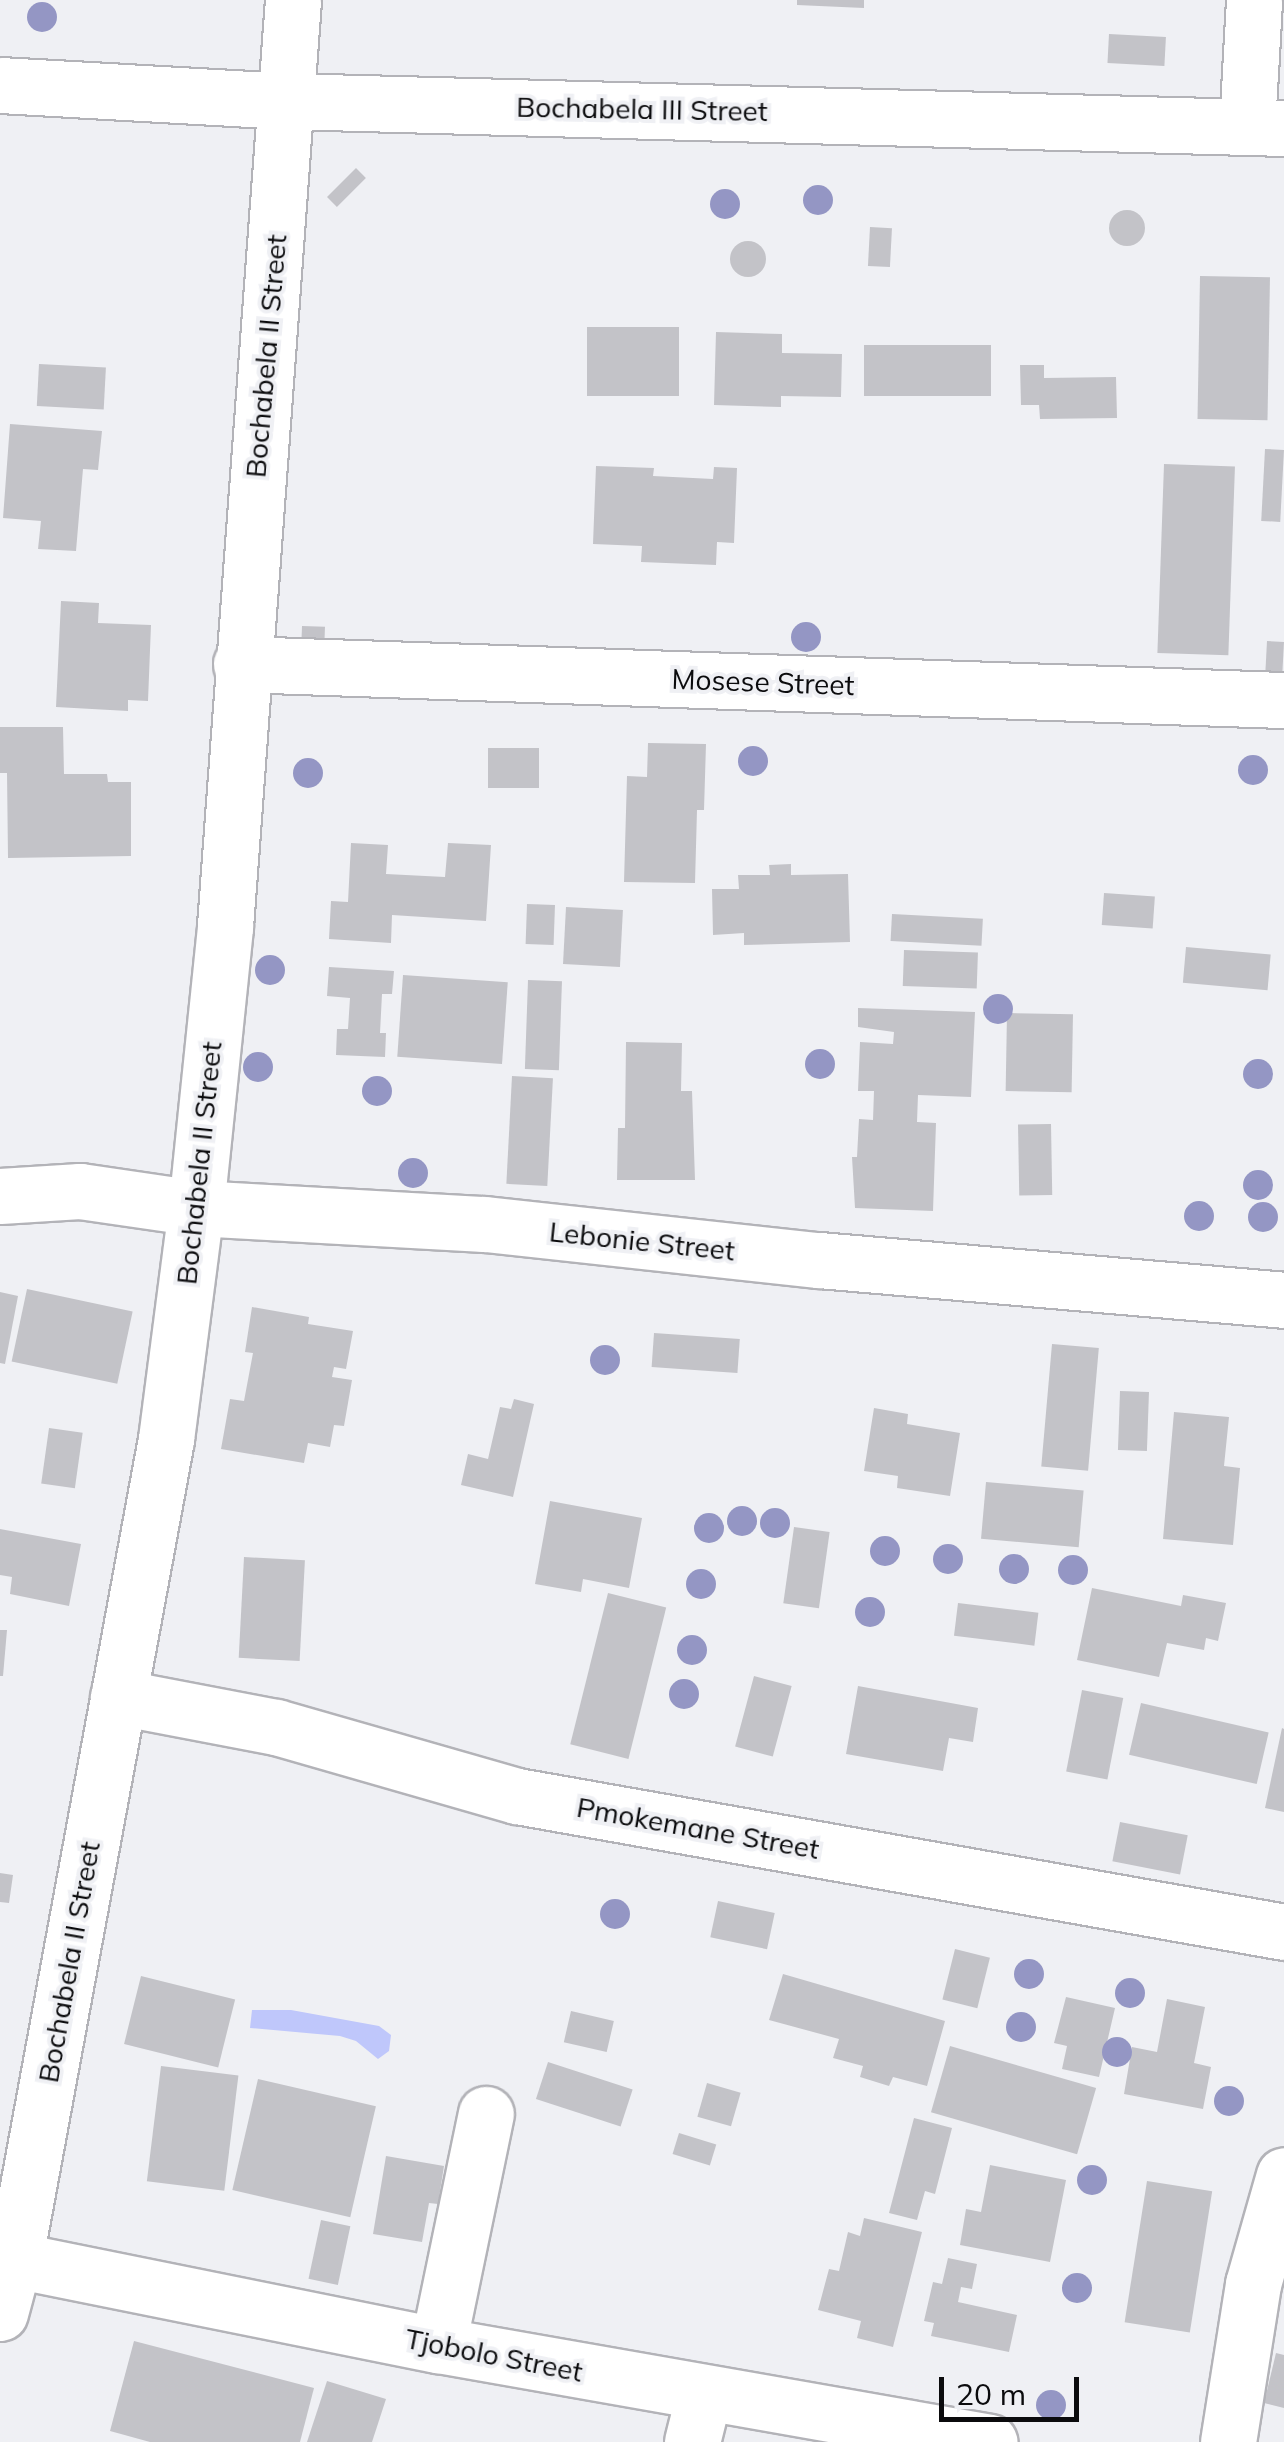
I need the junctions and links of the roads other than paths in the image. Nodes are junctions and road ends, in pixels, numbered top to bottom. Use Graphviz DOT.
graph roads {
  1 [pos="293,0"];
  2 [pos="1254,0"];
  3 [pos="0,85"];
  4 [pos="288,102"];
  5 [pos="1266,127"];
  6 [pos="241,664"];
  7 [pos="1284,700"];
  8 [pos="0,1196"];
  9 [pos="196,1208"];
  10 [pos="1284,1300"];
  11 [pos="118,1697"];
  12 [pos="1284,1932"];
  13 [pos="486,2114"];
  14 [pos="1284,2174"];
  15 [pos="8,2257"];
  16 [pos="0,2313"];
  17 [pos="438,2345"];
  18 [pos="698,2418"];
  19 [pos="990,2442"];
  20 [pos="1228,2442"];
  1 -- 4 [label="street, Bochabela II Street"];
  2 -- 5 [label="street"];
  3 -- 4 [label="street, Bochabela III Street"];
  4 -- 5 [label="street, Bochabela III Street"];
  4 -- 6 [label="street, Bochabela II Street"];
  6 -- 7 [label="street, Mosese Street"];
  6 -- 9 [label="street, Bochabela II Street"];
  8 -- 9 [label="street, Lebonie Street"];
  9 -- 10 [label="street, Lebonie Street"];
  9 -- 11 [label="street, Bochabela II Street"];
  11 -- 12 [label="street, Pmokemane Street"];
  11 -- 15 [label="street, Bochabela II Street"];
  13 -- 17 [label="street"];
  14 -- 20 [label="street"];
  15 -- 16 [label="street, Bochabela II Street"];
  15 -- 17 [label="street, Tjobolo Street"];
  17 -- 18 [label="street, Tjobolo Street"];
  18 -- 19 [label="street, Tjobolo Street"];
}
